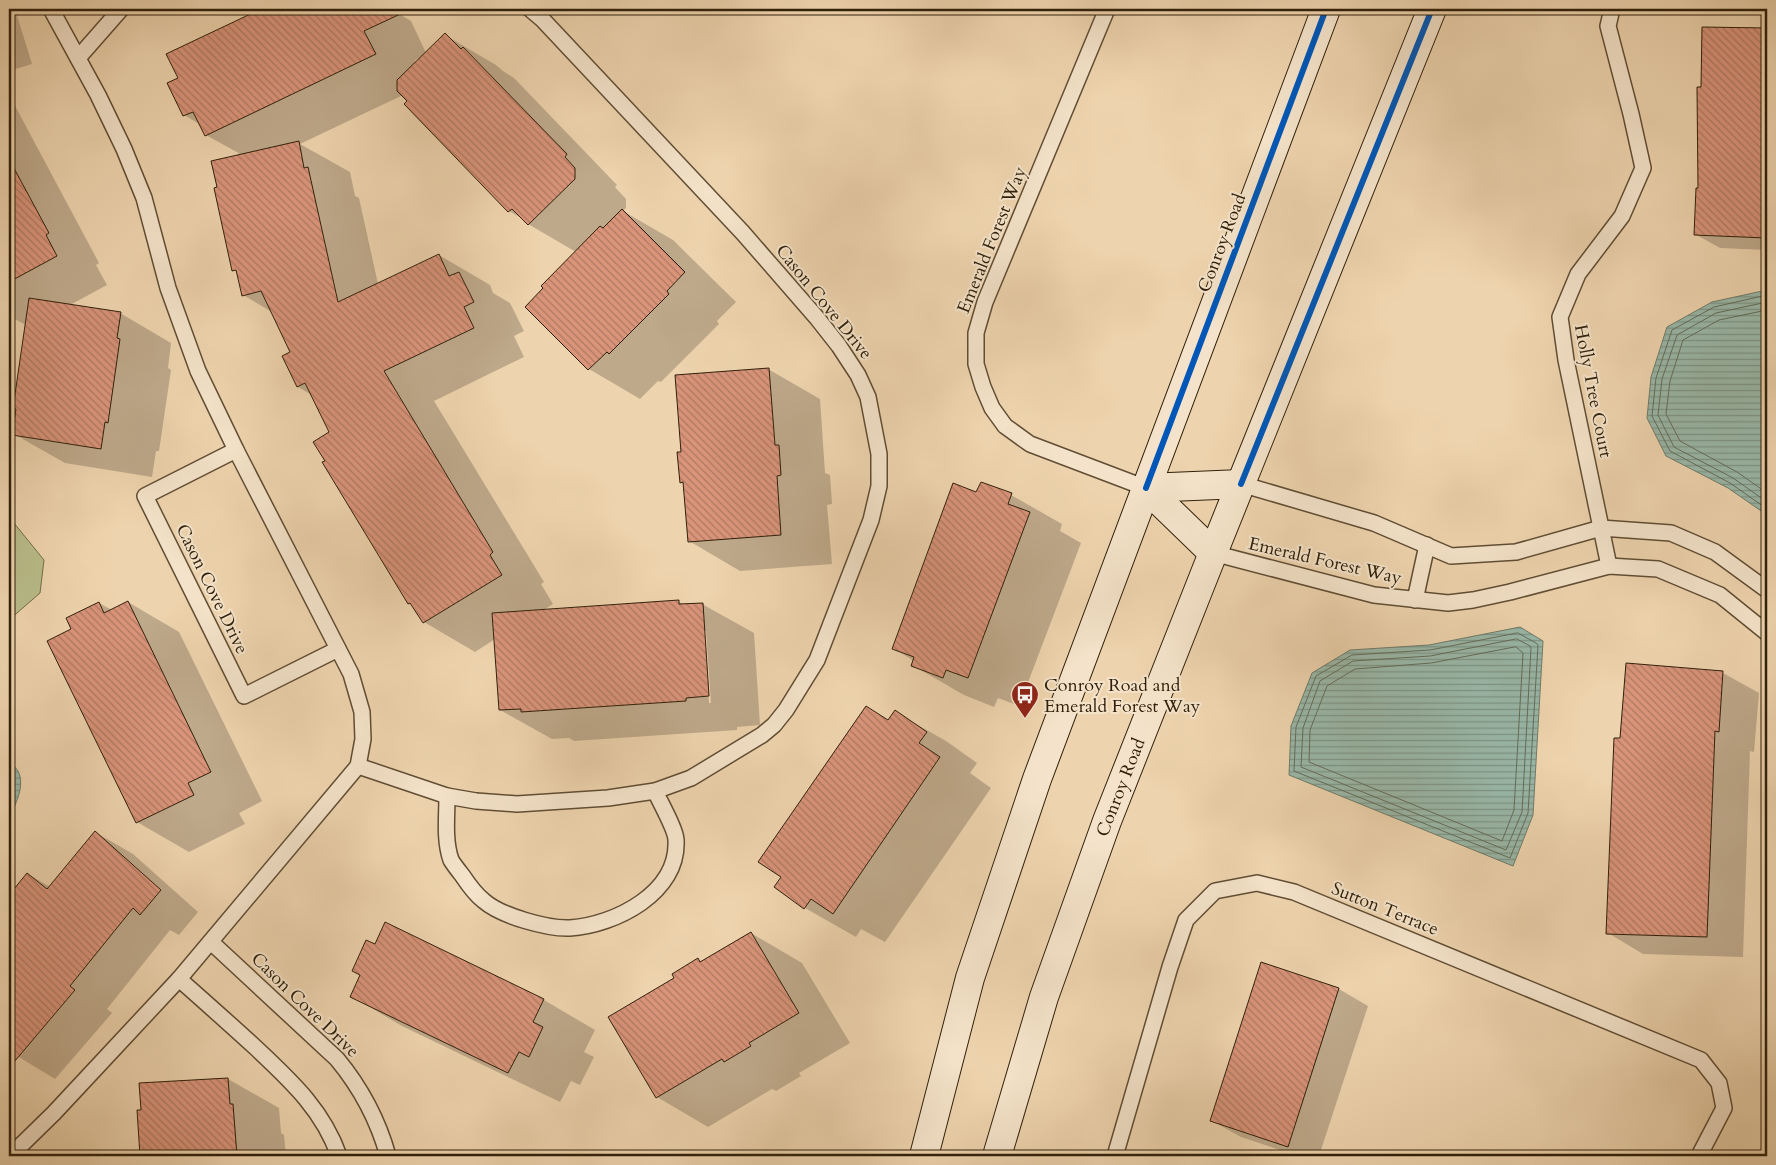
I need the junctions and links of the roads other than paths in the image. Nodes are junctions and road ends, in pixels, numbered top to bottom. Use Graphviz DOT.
graph roads {
  1 [pos="52,9"];
  2 [pos="121,9"];
  3 [pos="530,9"];
  4 [pos="1107,9"];
  5 [pos="1326,9"];
  6 [pos="1432,9"];
  7 [pos="1612,9"];
  8 [pos="78,58"];
  9 [pos="236,450"];
  10 [pos="1241,484"];
  11 [pos="1146,488"];
  12 [pos="1601,528"];
  13 [pos="1427,545"];
  14 [pos="1212,553"];
  15 [pos="1609,566"];
  16 [pos="1767,590"];
  17 [pos="1415,600"];
  18 [pos="1767,633"];
  19 [pos="338,648"];
  20 [pos="358,766"];
  21 [pos="655,792"];
  22 [pos="447,796"];
  23 [pos="211,942"];
  24 [pos="179,979"];
  25 [pos="13,1148"];
  26 [pos="339,1156"];
  27 [pos="388,1156"];
  28 [pos="924,1156"];
  29 [pos="998,1156"];
  30 [pos="1115,1156"];
  31 [pos="1699,1156"];
  1 -- 8 [label="lane"];
  2 -- 8 [label="lane"];
  3 -- 21 [label="lane, Cason Cove Drive"];
  4 -- 11 [label="lane, Emerald Forest Way"];
  5 -- 11 [label="main road, Conroy Road"];
  6 -- 10 [label="main road, Conroy Road"];
  7 -- 12 [label="lane, Holly Tree Court"];
  8 -- 9 [label="lane"];
  9 -- 19 [label="lane"];
  9 -- 19 [label="lane, Cason Cove Drive"];
  10 -- 11 [label="main road"];
  10 -- 13 [label="lane"];
  10 -- 14 [label="main road, Conroy Road"];
  11 -- 14 [label="main road"];
  11 -- 28 [label="main road, Conroy Road"];
  12 -- 13 [label="lane"];
  12 -- 15 [label="lane, Holly Tree Court"];
  12 -- 16 [label="lane"];
  13 -- 17 [label="lane"];
  14 -- 17 [label="lane, Emerald Forest Way"];
  14 -- 29 [label="main road, Conroy Road"];
  15 -- 17 [label="lane, Emerald Forest Way"];
  15 -- 18 [label="lane, Emerald Forest Way"];
  19 -- 20 [label="lane"];
  20 -- 22 [label="lane, Cason Cove Drive"];
  20 -- 23 [label="lane"];
  21 -- 22 [label="lane, Cason Cove Drive"];
  21 -- 22 [label="lane"];
  23 -- 24 [label="lane"];
  23 -- 27 [label="lane, Cason Cove Drive"];
  24 -- 25 [label="lane"];
  24 -- 26 [label="lane"];
  30 -- 31 [label="lane, Sutton Terrace"];
}
